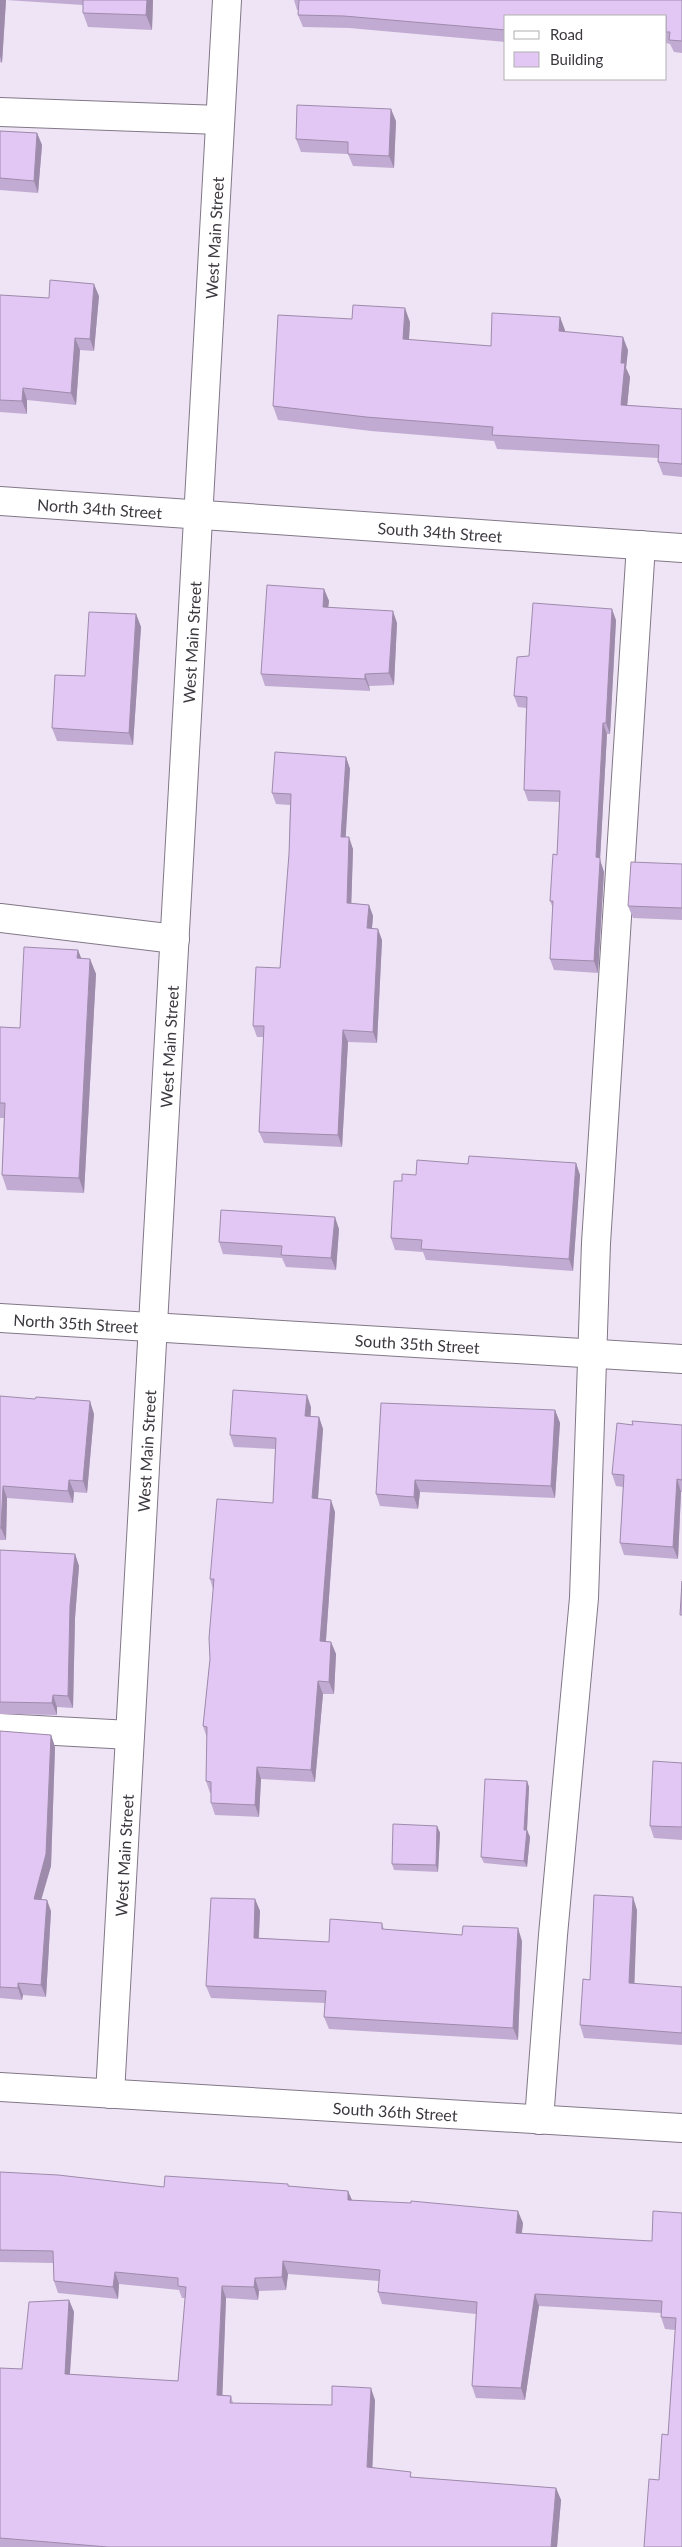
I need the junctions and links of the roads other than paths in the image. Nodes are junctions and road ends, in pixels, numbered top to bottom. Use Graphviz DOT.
graph roads {
  1 [pos="227,0"];
  2 [pos="0,112"];
  3 [pos="220,120"];
  4 [pos="0,501"];
  5 [pos="199,514"];
  6 [pos="641,545"];
  7 [pos="682,548"];
  8 [pos="0,918"];
  9 [pos="174,938"];
  10 [pos="0,1318"];
  11 [pos="152,1327"];
  12 [pos="594,1354"];
  13 [pos="682,1359"];
  14 [pos="0,1728"];
  15 [pos="130,1735"];
  16 [pos="0,2087"];
  17 [pos="110,2094"];
  18 [pos="539,2120"];
  19 [pos="682,2128"];
  1 -- 3 [label="street, West Main Street"];
  2 -- 3 [label="street"];
  3 -- 5 [label="street, West Main Street"];
  4 -- 5 [label="street, North 34th Street"];
  5 -- 6 [label="street, South 34th Street"];
  5 -- 9 [label="street, West Main Street"];
  6 -- 7 [label="street, South 34th Street"];
  6 -- 12 [label="street"];
  8 -- 9 [label="street"];
  9 -- 11 [label="street, West Main Street"];
  10 -- 11 [label="street, North 35th Street"];
  11 -- 12 [label="street, South 35th Street"];
  11 -- 15 [label="street, West Main Street"];
  12 -- 13 [label="street, South 35th Street"];
  12 -- 18 [label="street"];
  14 -- 15 [label="street"];
  15 -- 17 [label="street, West Main Street"];
  16 -- 17 [label="street, South 36th Street"];
  17 -- 18 [label="street, South 36th Street"];
  18 -- 19 [label="street, South 36th Street"];
}
